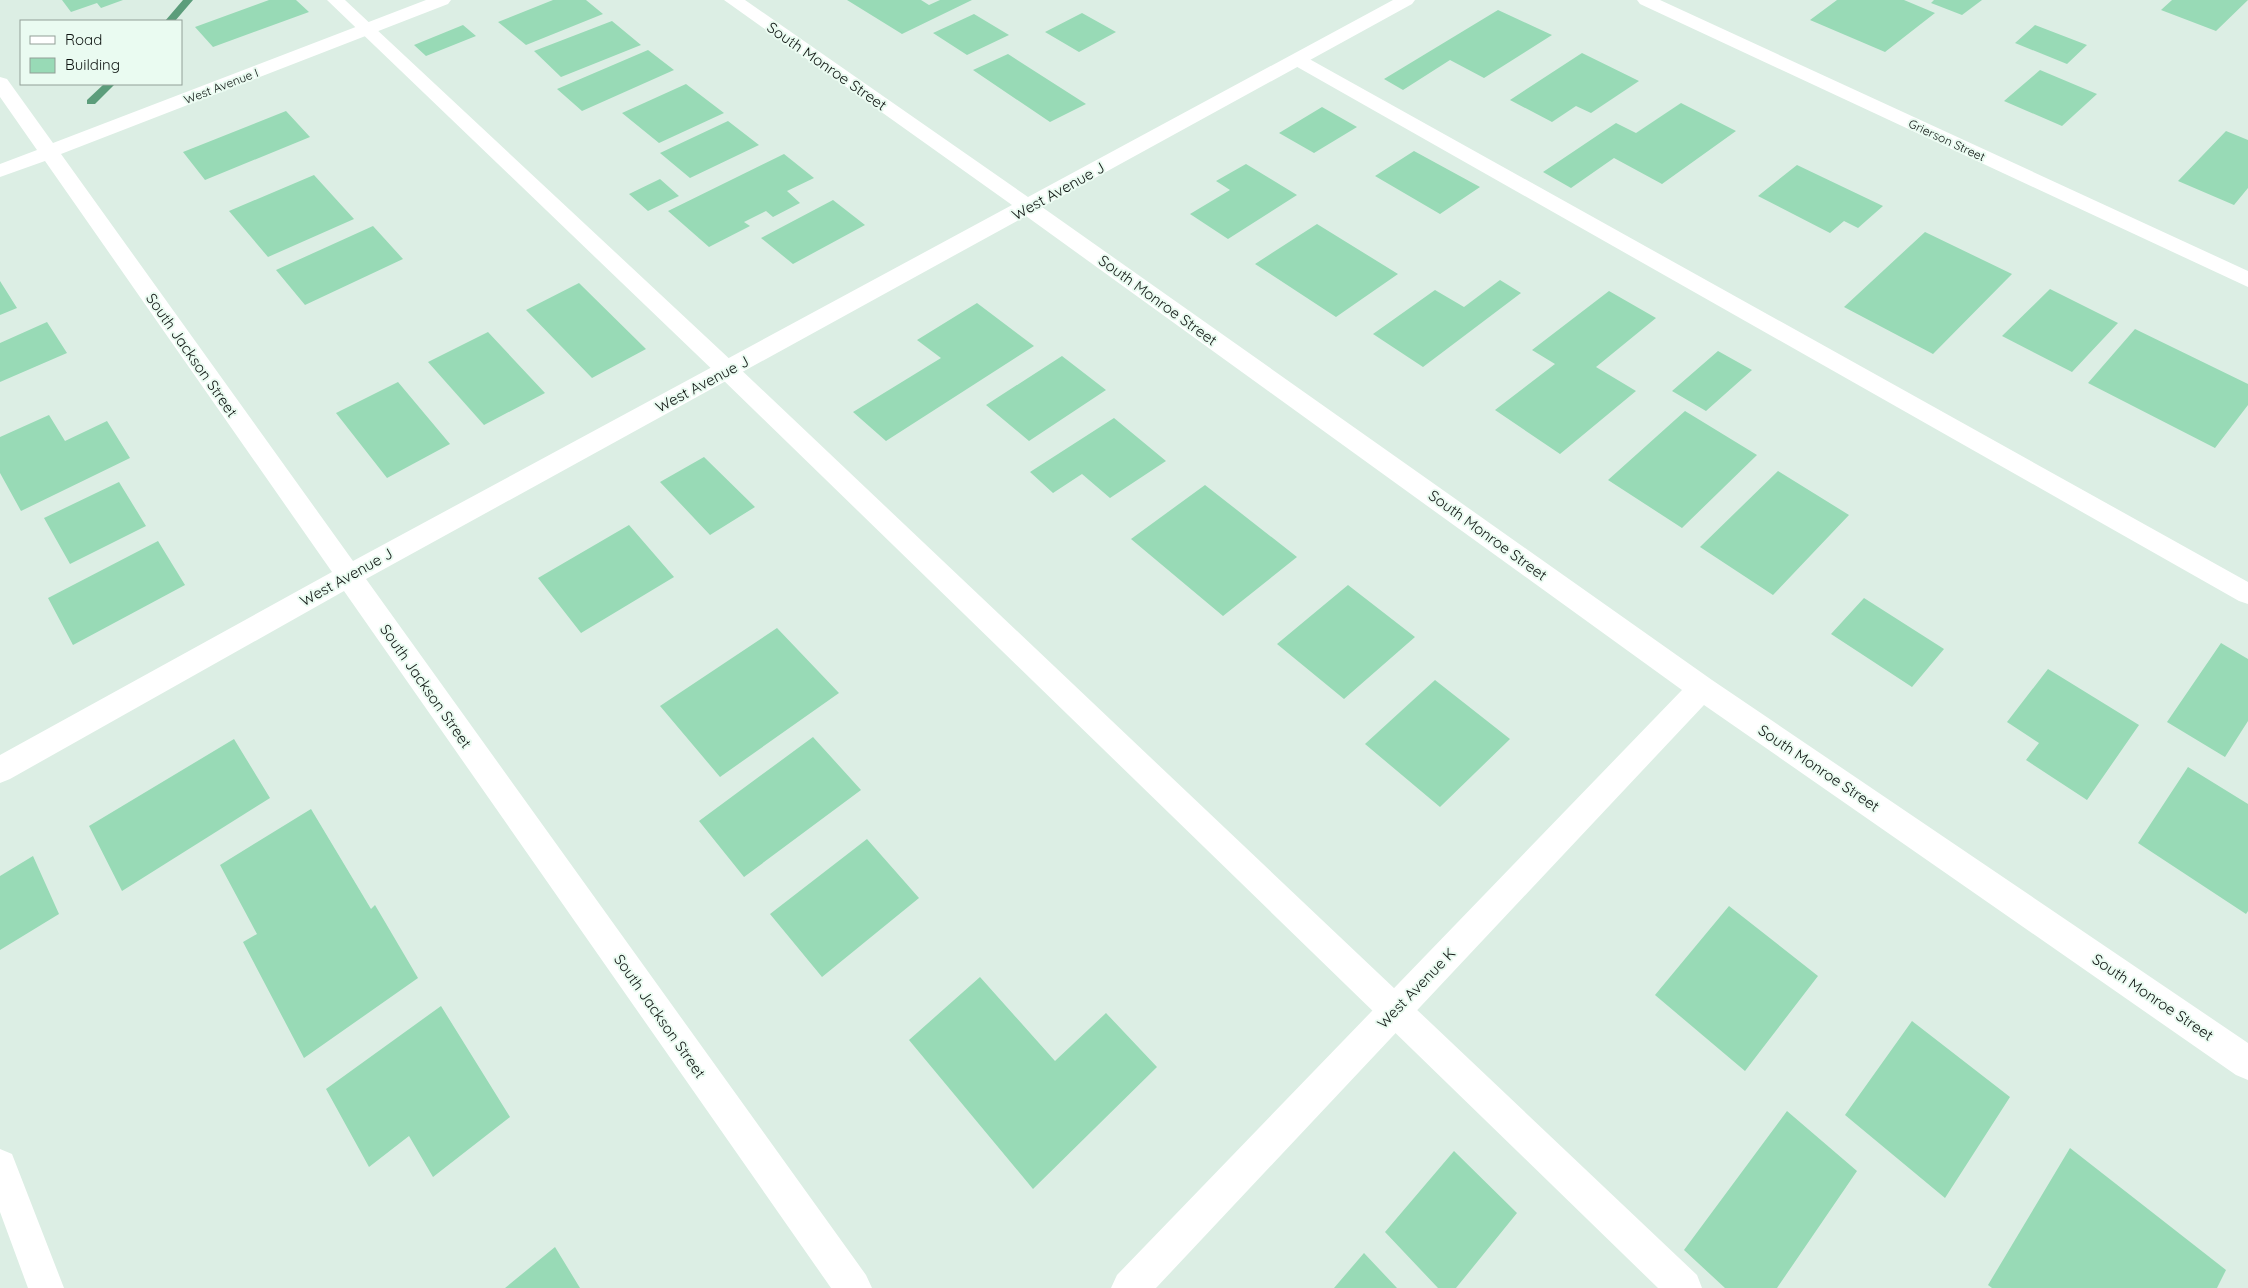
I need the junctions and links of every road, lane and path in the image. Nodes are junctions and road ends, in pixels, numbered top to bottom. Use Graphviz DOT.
graph roads {
  1 [pos="335,0"];
  2 [pos="442,0"];
  3 [pos="733,0"];
  4 [pos="1406,0"];
  5 [pos="1646,0"];
  6 [pos="366,30"];
  7 [pos="1298,60"];
  8 [pos="0,83"];
  9 [pos="49,153"];
  10 [pos="0,171"];
  11 [pos="1028,207"];
  12 [pos="2248,280"];
  13 [pos="727,370"];
  14 [pos="348,576"];
  15 [pos="2248,594"];
  16 [pos="1702,688"];
  17 [pos="0,770"];
  18 [pos="1395,1011"];
  19 [pos="2248,1063"];
  20 [pos="0,1166"];
  21 [pos="46,1288"];
  22 [pos="853,1288"];
  23 [pos="1130,1288"];
  24 [pos="1684,1288"];
  1 -- 6 [label="lane"];
  2 -- 6 [label="street, West Avenue I"];
  3 -- 11 [label="street, South Monroe Street"];
  4 -- 7 [label="street, West Avenue J"];
  5 -- 12 [label="street, Grierson Street"];
  6 -- 9 [label="street, West Avenue I"];
  6 -- 13 [label="lane"];
  7 -- 11 [label="street, West Avenue J"];
  7 -- 15 [label="lane"];
  8 -- 9 [label="street, South Jackson Street"];
  9 -- 10 [label="street, West Avenue I"];
  9 -- 14 [label="street, South Jackson Street"];
  11 -- 13 [label="street, West Avenue J"];
  11 -- 16 [label="street, South Monroe Street"];
  13 -- 14 [label="street, West Avenue J"];
  13 -- 18 [label="lane"];
  14 -- 17 [label="street, West Avenue J"];
  14 -- 22 [label="street, South Jackson Street"];
  16 -- 18 [label="street, West Avenue K"];
  16 -- 19 [label="street, South Monroe Street"];
  18 -- 23 [label="street, West Avenue K"];
  18 -- 24 [label="lane"];
  20 -- 21 [label="lane"];
}
